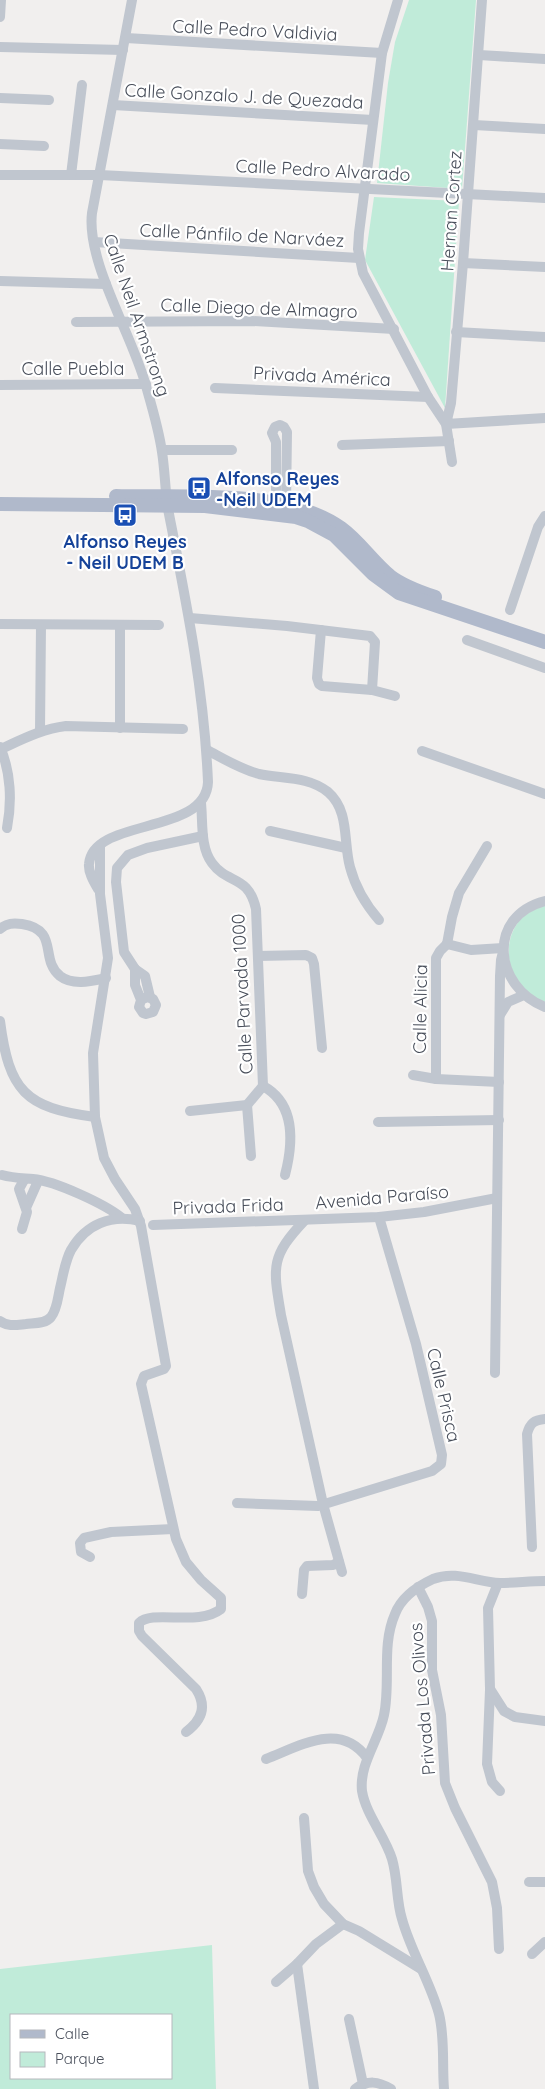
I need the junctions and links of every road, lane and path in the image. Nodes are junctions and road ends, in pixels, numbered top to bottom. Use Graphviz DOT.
graph roads {
  1 [pos="1,0"];
  2 [pos="132,0"];
  3 [pos="398,0"];
  4 [pos="482,0"];
  5 [pos="0,8"];
  6 [pos="0,17"];
  7 [pos="126,38"];
  8 [pos="0,47"];
  9 [pos="123,50"];
  10 [pos="382,54"];
  11 [pos="478,55"];
  12 [pos="545,59"];
  13 [pos="82,86"];
  14 [pos="0,98"];
  15 [pos="49,100"];
  16 [pos="113,104"];
  17 [pos="373,120"];
  18 [pos="474,125"];
  19 [pos="545,129"];
  20 [pos="0,144"];
  21 [pos="44,146"];
  22 [pos="0,175"];
  23 [pos="71,175"];
  24 [pos="100,175"];
  25 [pos="365,188"];
  26 [pos="467,194"];
  27 [pos="545,198"];
  28 [pos="94,242"];
  29 [pos="359,258"];
  30 [pos="463,263"];
  31 [pos="545,267"];
  32 [pos="0,281"];
  33 [pos="106,284"];
  34 [pos="123,321"];
  35 [pos="76,322"];
  36 [pos="394,330"];
  37 [pos="456,332"];
  38 [pos="545,337"];
  39 [pos="146,384"];
  40 [pos="0,385"];
  41 [pos="215,388"];
  42 [pos="428,397"];
  43 [pos="545,418"];
  44 [pos="446,424"];
  45 [pos="449,441"];
  46 [pos="342,446"];
  47 [pos="162,450"];
  48 [pos="232,450"];
  49 [pos="452,462"];
  50 [pos="0,494"];
  51 [pos="167,501"];
  52 [pos="0,504"];
  53 [pos="281,504"];
  54 [pos="545,516"];
  55 [pos="510,610"];
  56 [pos="190,618"];
  57 [pos="0,624"];
  58 [pos="41,625"];
  59 [pos="159,625"];
  60 [pos="120,626"];
  61 [pos="321,630"];
  62 [pos="545,632"];
  63 [pos="467,640"];
  64 [pos="545,642"];
  65 [pos="545,668"];
  66 [pos="372,690"];
  67 [pos="395,696"];
  68 [pos="120,728"];
  69 [pos="183,729"];
  70 [pos="40,731"];
  71 [pos="0,748"];
  72 [pos="207,750"];
  73 [pos="422,751"];
  74 [pos="545,794"];
  75 [pos="201,803"];
  76 [pos="7,828"];
  77 [pos="270,831"];
  78 [pos="204,836"];
  79 [pos="487,846"];
  80 [pos="346,848"];
  81 [pos="542,901"];
  82 [pos="379,920"];
  83 [pos="0,929"];
  84 [pos="447,944"];
  85 [pos="503,950"];
  86 [pos="258,956"];
  87 [pos="106,978"];
  88 [pos="524,995"];
  89 [pos="145,998"];
  90 [pos="545,1007"];
  91 [pos="500,1016"];
  92 [pos="0,1021"];
  93 [pos="322,1048"];
  94 [pos="413,1075"];
  95 [pos="436,1079"];
  96 [pos="499,1082"];
  97 [pos="263,1086"];
  98 [pos="247,1105"];
  99 [pos="190,1111"];
  100 [pos="95,1117"];
  101 [pos="498,1120"];
  102 [pos="378,1122"];
  103 [pos="251,1156"];
  104 [pos="285,1175"];
  105 [pos="2,1176"];
  106 [pos="24,1180"];
  107 [pos="38,1181"];
  108 [pos="497,1198"];
  109 [pos="26,1208"];
  110 [pos="379,1217"];
  111 [pos="122,1218"];
  112 [pos="305,1220"];
  113 [pos="140,1224"];
  114 [pos="153,1225"];
  115 [pos="22,1229"];
  116 [pos="0,1321"];
  117 [pos="495,1373"];
  118 [pos="541,1420"];
  119 [pos="237,1503"];
  120 [pos="323,1504"];
  121 [pos="173,1529"];
  122 [pos="532,1547"];
  123 [pos="90,1557"];
  124 [pos="339,1562"];
  125 [pos="342,1572"];
  126 [pos="545,1580"];
  127 [pos="498,1583"];
  128 [pos="418,1587"];
  129 [pos="302,1594"];
  130 [pos="490,1689"];
  131 [pos="545,1721"];
  132 [pos="186,1732"];
  133 [pos="367,1758"];
  134 [pos="266,1759"];
  135 [pos="500,1791"];
  136 [pos="304,1818"];
  137 [pos="529,1882"];
  138 [pos="545,1882"];
  139 [pos="343,1924"];
  140 [pos="545,1942"];
  141 [pos="499,1949"];
  142 [pos="532,1954"];
  143 [pos="297,1964"];
  144 [pos="421,1969"];
  145 [pos="276,1982"];
  146 [pos="349,2019"];
  147 [pos="359,2086"];
  148 [pos="314,2089"];
  149 [pos="391,2089"];
  150 [pos="444,2089"];
  1 -- 5 [label="street"];
  2 -- 7 [label="street, Calle Neil Armstrong"];
  3 -- 10 [label="street"];
  4 -- 11 [label="street, Hernan Cortez"];
  5 -- 6 [label="street"];
  7 -- 9 [label="street, Calle Neil Armstrong"];
  7 -- 10 [label="street, Calle Pedro Valdivia"];
  8 -- 9 [label="street"];
  9 -- 16 [label="street, Calle Neil Armstrong"];
  10 -- 17 [label="street"];
  11 -- 12 [label="street"];
  11 -- 18 [label="street, Hernan Cortez"];
  13 -- 23 [label="street"];
  14 -- 15 [label="street"];
  16 -- 17 [label="street, Calle Gonzalo J. de Quezada"];
  16 -- 24 [label="street, Calle Neil Armstrong"];
  17 -- 25 [label="street"];
  18 -- 19 [label="street"];
  18 -- 26 [label="street, Hernan Cortez"];
  20 -- 21 [label="street"];
  22 -- 23 [label="street, Calle Pedro Alvarado"];
  23 -- 24 [label="street, Calle Pedro Alvarado"];
  24 -- 25 [label="street, Calle Pedro Alvarado"];
  24 -- 28 [label="street, Calle Neil Armstrong"];
  25 -- 26 [label="street, Calle Pedro Alvarado"];
  25 -- 29 [label="street"];
  26 -- 27 [label="street, Calle Pedro Alvarado"];
  26 -- 30 [label="street, Hernan Cortez"];
  28 -- 29 [label="street, Calle Pánfilo de Narváez"];
  28 -- 33 [label="street, Calle Neil Armstrong"];
  29 -- 36 [label="street"];
  30 -- 31 [label="street"];
  30 -- 37 [label="street, Hernan Cortez"];
  32 -- 33 [label="street"];
  33 -- 34 [label="street, Calle Neil Armstrong"];
  34 -- 35 [label="street, Calle Diego de Almagro"];
  34 -- 36 [label="street, Calle Diego de Almagro"];
  34 -- 39 [label="street, Calle Neil Armstrong"];
  36 -- 42 [label="street"];
  37 -- 38 [label="street"];
  37 -- 44 [label="street, Hernan Cortez"];
  39 -- 40 [label="street, Calle Puebla"];
  39 -- 47 [label="street, Calle Neil Armstrong"];
  41 -- 42 [label="street, Privada América"];
  42 -- 44 [label="street"];
  43 -- 44 [label="street"];
  44 -- 45 [label="street"];
  45 -- 46 [label="street"];
  45 -- 49 [label="street"];
  47 -- 48 [label="street"];
  47 -- 51 [label="street, Calle Neil Armstrong"];
  50 -- 51 [label="main road"];
  51 -- 52 [label="main road"];
  51 -- 53 [label="main road"];
  51 -- 56 [label="street, Calle Neil Armstrong"];
  51 -- 64 [label="main road"];
  53 -- 53 [label="street"];
  53 -- 62 [label="main road"];
  54 -- 55 [label="street"];
  56 -- 61 [label="street"];
  56 -- 72 [label="street, Calle Neil Armstrong"];
  57 -- 58 [label="street"];
  58 -- 60 [label="street"];
  58 -- 70 [label="street"];
  59 -- 60 [label="street"];
  60 -- 68 [label="street"];
  61 -- 66 [label="street"];
  61 -- 66 [label="street"];
  63 -- 65 [label="street"];
  66 -- 67 [label="street"];
  68 -- 69 [label="street"];
  68 -- 70 [label="street"];
  70 -- 71 [label="street"];
  71 -- 76 [label="street"];
  72 -- 75 [label="street, Calle Neil Armstrong"];
  72 -- 80 [label="street"];
  73 -- 74 [label="street"];
  75 -- 78 [label="street, Calle Parvada 1000"];
  75 -- 87 [label="street"];
  77 -- 80 [label="street"];
  78 -- 86 [label="street, Calle Parvada 1000"];
  78 -- 89 [label="street"];
  79 -- 84 [label="street, Calle Alicia"];
  80 -- 82 [label="street"];
  81 -- 85 [label="street"];
  83 -- 87 [label="street"];
  84 -- 85 [label="street"];
  84 -- 95 [label="street, Calle Alicia"];
  85 -- 88 [label="street"];
  85 -- 91 [label="street"];
  86 -- 93 [label="street"];
  86 -- 97 [label="street, Calle Parvada 1000"];
  87 -- 100 [label="street"];
  88 -- 90 [label="street"];
  88 -- 91 [label="street"];
  91 -- 96 [label="street"];
  92 -- 100 [label="street"];
  94 -- 95 [label="street"];
  95 -- 96 [label="street"];
  96 -- 101 [label="street"];
  97 -- 98 [label="street"];
  97 -- 104 [label="street"];
  98 -- 99 [label="street"];
  98 -- 103 [label="street"];
  100 -- 113 [label="street"];
  101 -- 102 [label="street"];
  101 -- 108 [label="street"];
  105 -- 106 [label="street"];
  106 -- 107 [label="street"];
  106 -- 109 [label="street"];
  107 -- 109 [label="street"];
  107 -- 111 [label="street"];
  108 -- 110 [label="street, Avenida Paraíso"];
  108 -- 117 [label="street"];
  109 -- 115 [label="street"];
  110 -- 112 [label="street, Avenida Paraíso"];
  110 -- 120 [label="street, Calle Prisca"];
  111 -- 113 [label="street"];
  111 -- 116 [label="street"];
  112 -- 114 [label="street, Privada Frida"];
  112 -- 120 [label="street, Avenida Paraíso"];
  113 -- 121 [label="street"];
  118 -- 122 [label="street"];
  119 -- 120 [label="street, Calle Prisca"];
  120 -- 124 [label="street, Avenida Paraíso"];
  121 -- 123 [label="street"];
  121 -- 132 [label="street"];
  124 -- 125 [label="street, Avenida Paraíso"];
  124 -- 129 [label="street"];
  126 -- 127 [label="street"];
  127 -- 128 [label="street"];
  127 -- 130 [label="street"];
  128 -- 133 [label="street"];
  128 -- 141 [label="street, Privada Los Olivos"];
  130 -- 131 [label="street"];
  130 -- 135 [label="street"];
  133 -- 134 [label="street"];
  133 -- 144 [label="street"];
  136 -- 139 [label="street"];
  137 -- 138 [label="street"];
  139 -- 143 [label="street"];
  139 -- 144 [label="street"];
  140 -- 142 [label="street"];
  143 -- 145 [label="street"];
  143 -- 148 [label="street"];
  144 -- 150 [label="street"];
  146 -- 147 [label="street"];
  147 -- 149 [label="street"];
}
